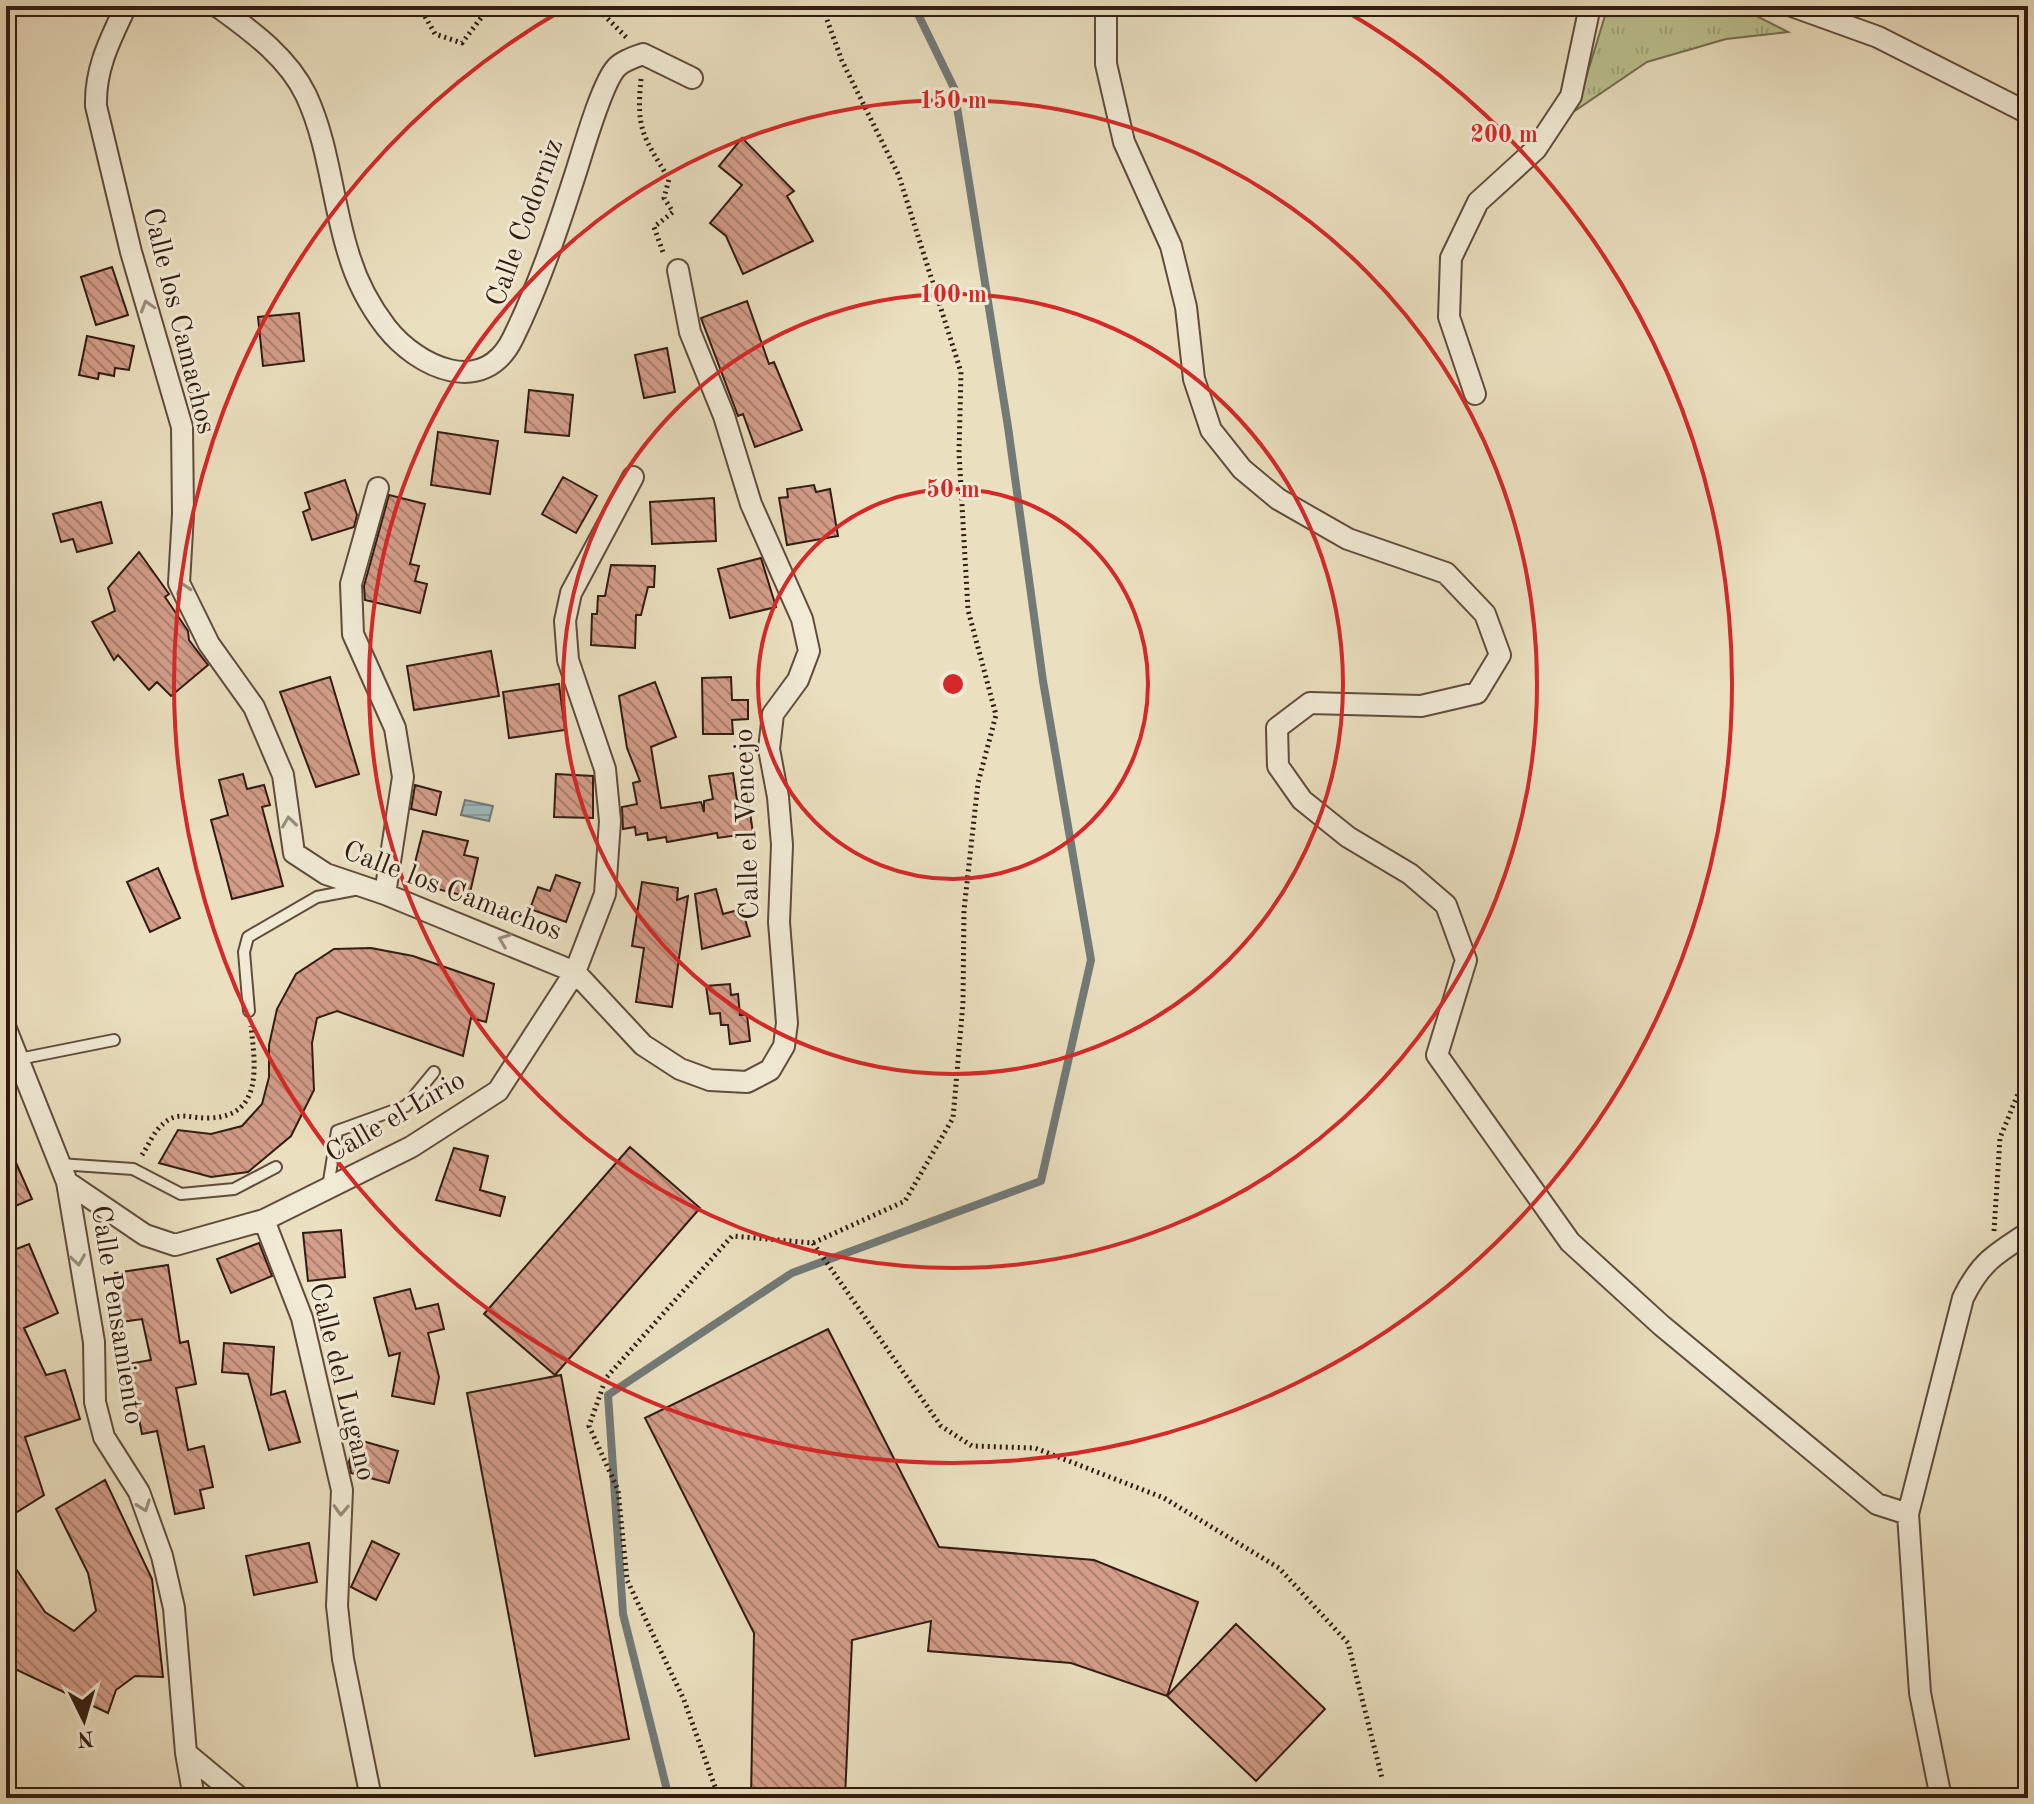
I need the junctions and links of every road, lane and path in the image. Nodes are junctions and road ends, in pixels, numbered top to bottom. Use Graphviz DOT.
graph roads {
  1 [pos="126,6"];
  2 [pos="217,6"];
  3 [pos="419,6"];
  4 [pos="490,6"];
  5 [pos="595,6"];
  6 [pos="1106,6"];
  7 [pos="1590,6"];
  8 [pos="1792,6"];
  9 [pos="823,8"];
  10 [pos="643,54"];
  11 [pos="692,78"];
  12 [pos="2028,113"];
  13 [pos="678,270"];
  14 [pos="1475,394"];
  15 [pos="633,477"];
  16 [pos="378,488"];
  17 [pos="376,891"];
  18 [pos="575,972"];
  19 [pos="249,1011"];
  20 [pos="6,1029"];
  21 [pos="114,1040"];
  22 [pos="19,1059"];
  23 [pos="434,1072"];
  24 [pos="2028,1079"];
  25 [pos="276,1167"];
  26 [pos="133,1169"];
  27 [pos="63,1173"];
  28 [pos="328,1189"];
  29 [pos="264,1220"];
  30 [pos="2028,1233"];
  31 [pos="813,1243"];
  32 [pos="1992,1256"];
  33 [pos="1908,1514"];
  34 [pos="186,1753"];
  35 [pos="1382,1778"];
  36 [pos="194,1798"];
  37 [pos="240,1798"];
  38 [pos="371,1798"];
  39 [pos="719,1798"];
  40 [pos="1941,1798"];
  17 -- 1 [label="street, Calle los Camachos, one-way"];
  2 -- 10 [label="street, Calle Codorniz"];
  3 -- 4 [label="path"];
  5 -- 10 [label="path"];
  6 -- 33 [label="street"];
  7 -- 14 [label="street"];
  8 -- 12 [label="street"];
  9 -- 31 [label="path"];
  10 -- 11 [label="street"];
  10 -- 13 [label="path"];
  13 -- 18 [label="street, Calle el Vencejo"];
  15 -- 18 [label="street, Calle el Lirio"];
  16 -- 17 [label="street"];
  18 -- 17 [label="street, Calle los Camachos, one-way"];
  17 -- 19 [label="lane"];
  18 -- 28 [label="street, Calle el Lirio"];
  19 -- 26 [label="path"];
  20 -- 22 [label="street, Calle Pensamiento"];
  21 -- 22 [label="lane"];
  22 -- 27 [label="street, Calle Pensamiento"];
  23 -- 28 [label="lane"];
  24 -- 32 [label="path"];
  25 -- 26 [label="lane"];
  26 -- 27 [label="lane"];
  27 -- 29 [label="street, Calle el Lirio"];
  27 -- 34 [label="street, Calle Pensamiento, one-way"];
  28 -- 29 [label="street, Calle el Lirio"];
  29 -- 38 [label="street, Calle del Lugano, one-way"];
  30 -- 32 [label="street"];
  31 -- 35 [label="path"];
  31 -- 39 [label="path"];
  32 -- 33 [label="street"];
  33 -- 40 [label="street"];
  34 -- 36 [label="street, Calle Pensamiento"];
  34 -- 37 [label="street"];
}
